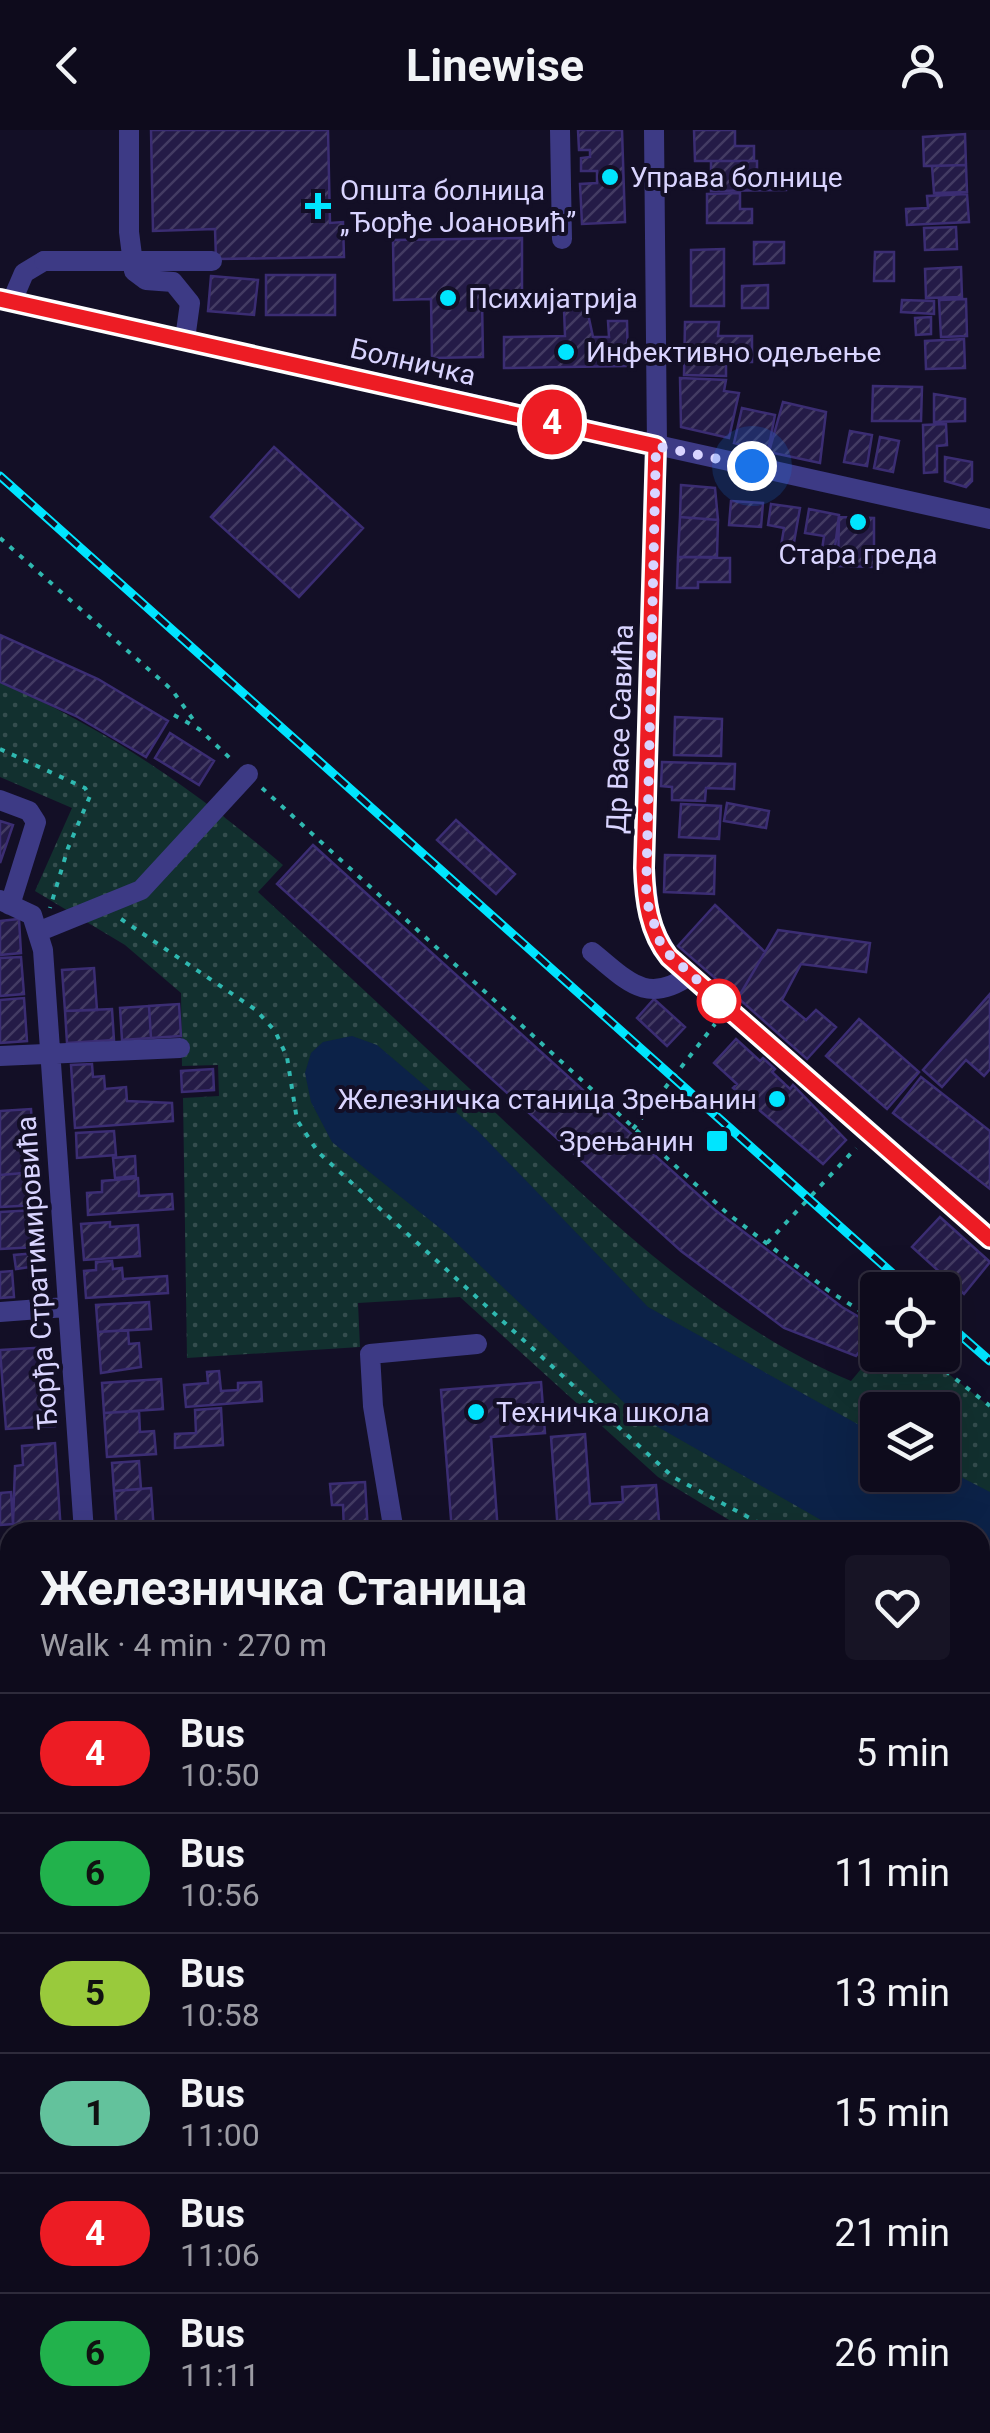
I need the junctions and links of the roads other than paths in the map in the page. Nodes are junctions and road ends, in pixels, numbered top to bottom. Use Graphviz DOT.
graph roads {
  1 [pos="128,130"];
  2 [pos="560,130"];
  3 [pos="654,130"];
  4 [pos="562,240"];
  5 [pos="212,261"];
  6 [pos="6,300"];
  7 [pos="185,339"];
  8 [pos="656,446"];
  9 [pos="990,519"];
  10 [pos="248,774"];
  11 [pos="0,800"];
  12 [pos="5,902"];
  13 [pos="40,935"];
  14 [pos="592,952"];
  15 [pos="690,975"];
  16 [pos="180,1048"];
  17 [pos="50,1053"];
  18 [pos="0,1056"];
  19 [pos="990,1239"];
  20 [pos="66,1308"];
  21 [pos="0,1312"];
  22 [pos="477,1344"];
  23 [pos="83,1522"];
  24 [pos="392,1522"];
  1 -- 7 [label="street"];
  2 -- 4 [label="street"];
  3 -- 8 [label="street, Др Васе Савића"];
  5 -- 6 [label="street, bridge"];
  6 -- 7 [label="street, Болничка"];
  7 -- 8 [label="street, Болничка"];
  8 -- 9 [label="street, Болничка"];
  8 -- 15 [label="street, Др Васе Савића"];
  10 -- 13 [label="street"];
  11 -- 12 [label="street"];
  12 -- 13 [label="street"];
  13 -- 17 [label="street, Ђорђа Стратимировића"];
  14 -- 15 [label="street"];
  15 -- 19 [label="street, Др Васе Савића"];
  16 -- 17 [label="street"];
  17 -- 18 [label="street"];
  17 -- 20 [label="street, Ђорђа Стратимировића"];
  20 -- 21 [label="street"];
  20 -- 23 [label="street, Ђорђа Стратимировића"];
  22 -- 24 [label="street"];
}
